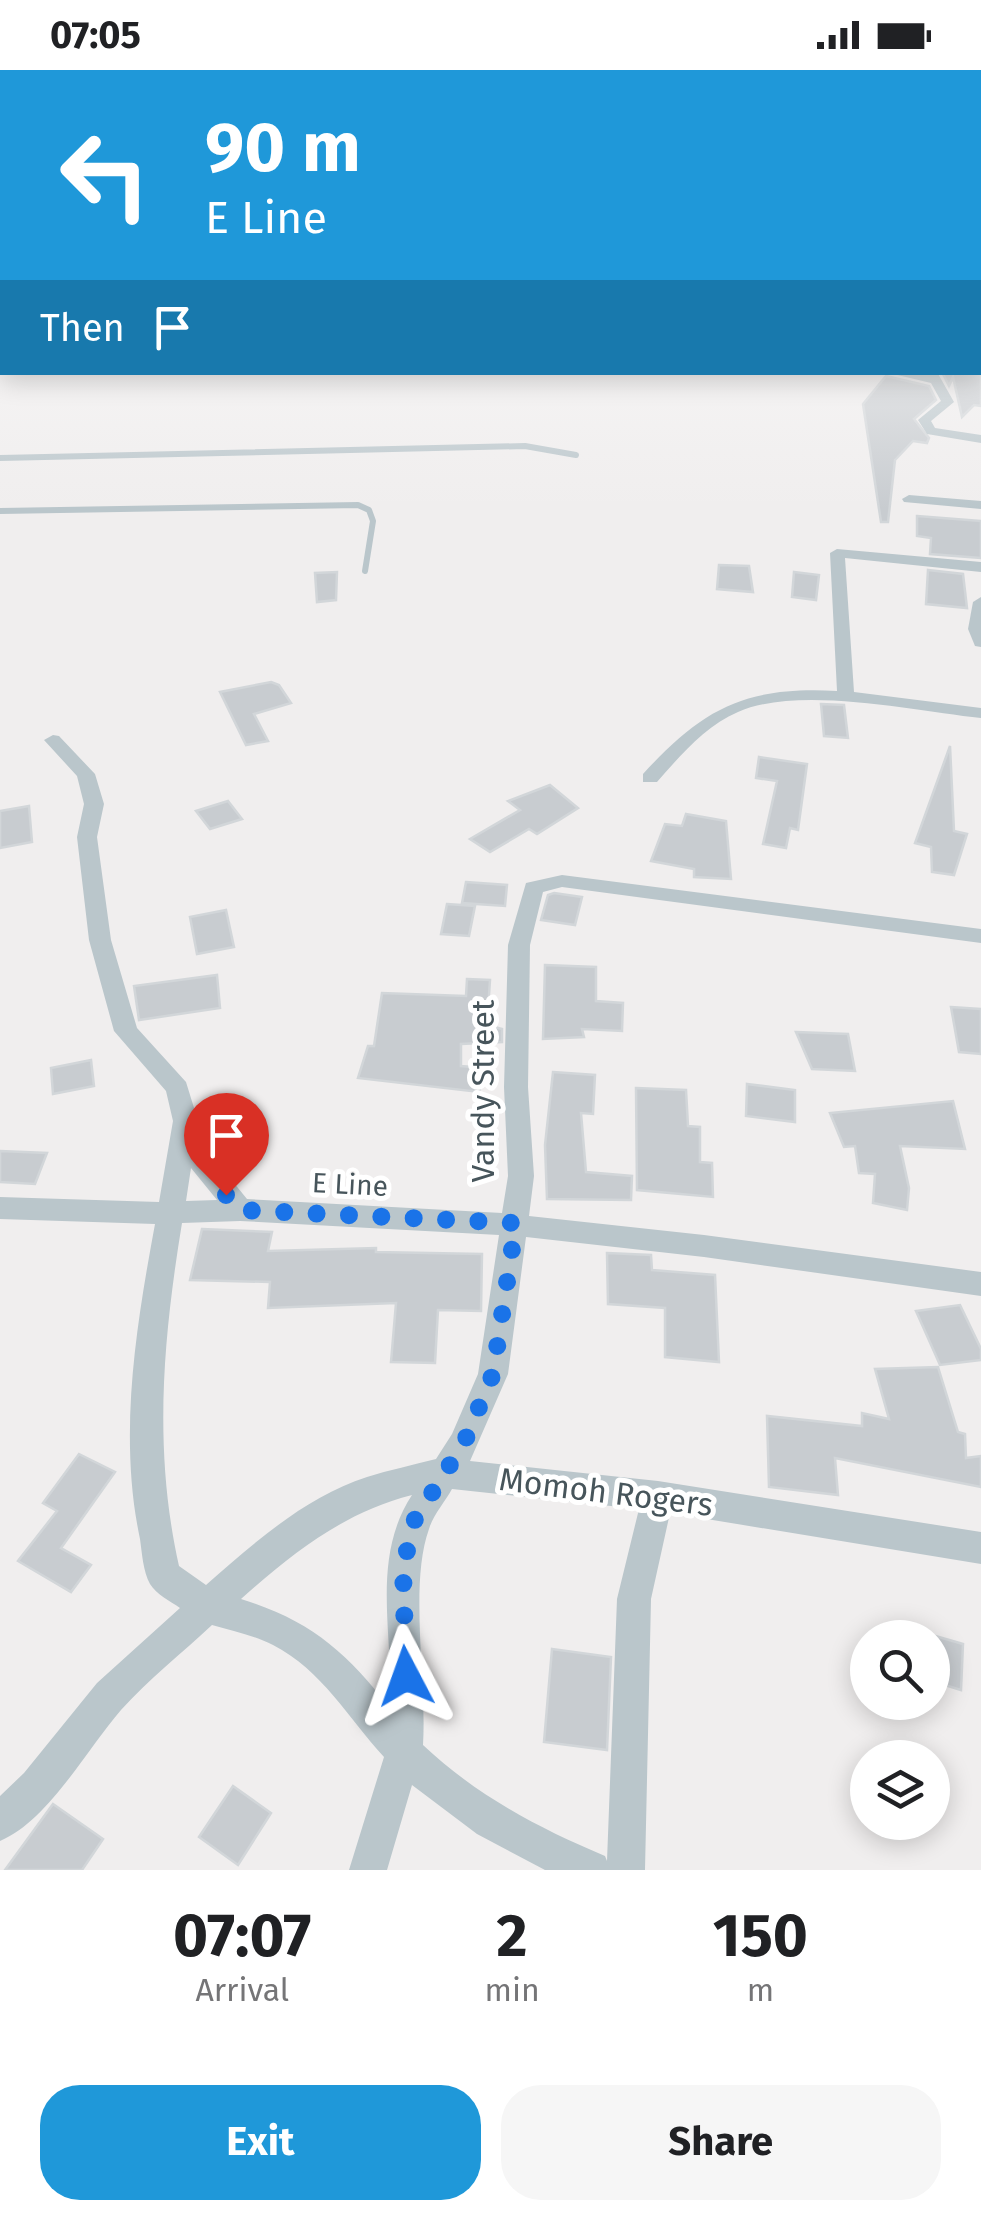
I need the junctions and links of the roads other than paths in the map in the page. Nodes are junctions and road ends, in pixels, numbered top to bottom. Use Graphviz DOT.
graph roads {
  1 [pos="933,376"];
  2 [pos="981,439"];
  3 [pos="576,456"];
  4 [pos="0,458"];
  5 [pos="909,499"];
  6 [pos="981,505"];
  7 [pos="0,512"];
  8 [pos="981,566"];
  9 [pos="365,571"];
  10 [pos="981,602"];
  11 [pos="981,642"];
  12 [pos="846,699"];
  13 [pos="981,713"];
  14 [pos="53,740"];
  15 [pos="650,778"];
  16 [pos="981,936"];
  17 [pos="186,1122"];
  18 [pos="0,1208"];
  19 [pos="240,1210"];
  20 [pos="171,1212"];
  21 [pos="516,1223"];
  22 [pos="981,1284"];
  23 [pos="441,1473"];
  24 [pos="658,1496"];
  25 [pos="981,1548"];
  26 [pos="208,1606"];
  27 [pos="404,1752"];
  28 [pos="0,1822"];
  29 [pos="368,1870"];
  30 [pos="590,1870"];
  31 [pos="626,1870"];
  1 -- 2 [label="street"];
  3 -- 4 [label="lane"];
  5 -- 6 [label="street"];
  7 -- 9 [label="lane"];
  8 -- 12 [label="street"];
  10 -- 11 [label="street"];
  12 -- 13 [label="street"];
  12 -- 15 [label="street"];
  14 -- 17 [label="street"];
  16 -- 21 [label="street, Vandy Street"];
  17 -- 19 [label="street"];
  17 -- 20 [label="street"];
  18 -- 20 [label="street, E Line"];
  19 -- 20 [label="street, E Line"];
  19 -- 21 [label="street, E Line"];
  20 -- 26 [label="street"];
  21 -- 22 [label="street, E Line"];
  21 -- 23 [label="street, Vandy Street"];
  23 -- 24 [label="street, Momoh Rogers"];
  23 -- 26 [label="street, Momoh Rogers"];
  23 -- 27 [label="street, Vandy Street"];
  24 -- 25 [label="street, Momoh Rogers"];
  24 -- 31 [label="street"];
  26 -- 27 [label="street"];
  26 -- 28 [label="street, Momoh Rogers"];
  27 -- 29 [label="street, Vandy Street"];
  27 -- 30 [label="street"];
}
